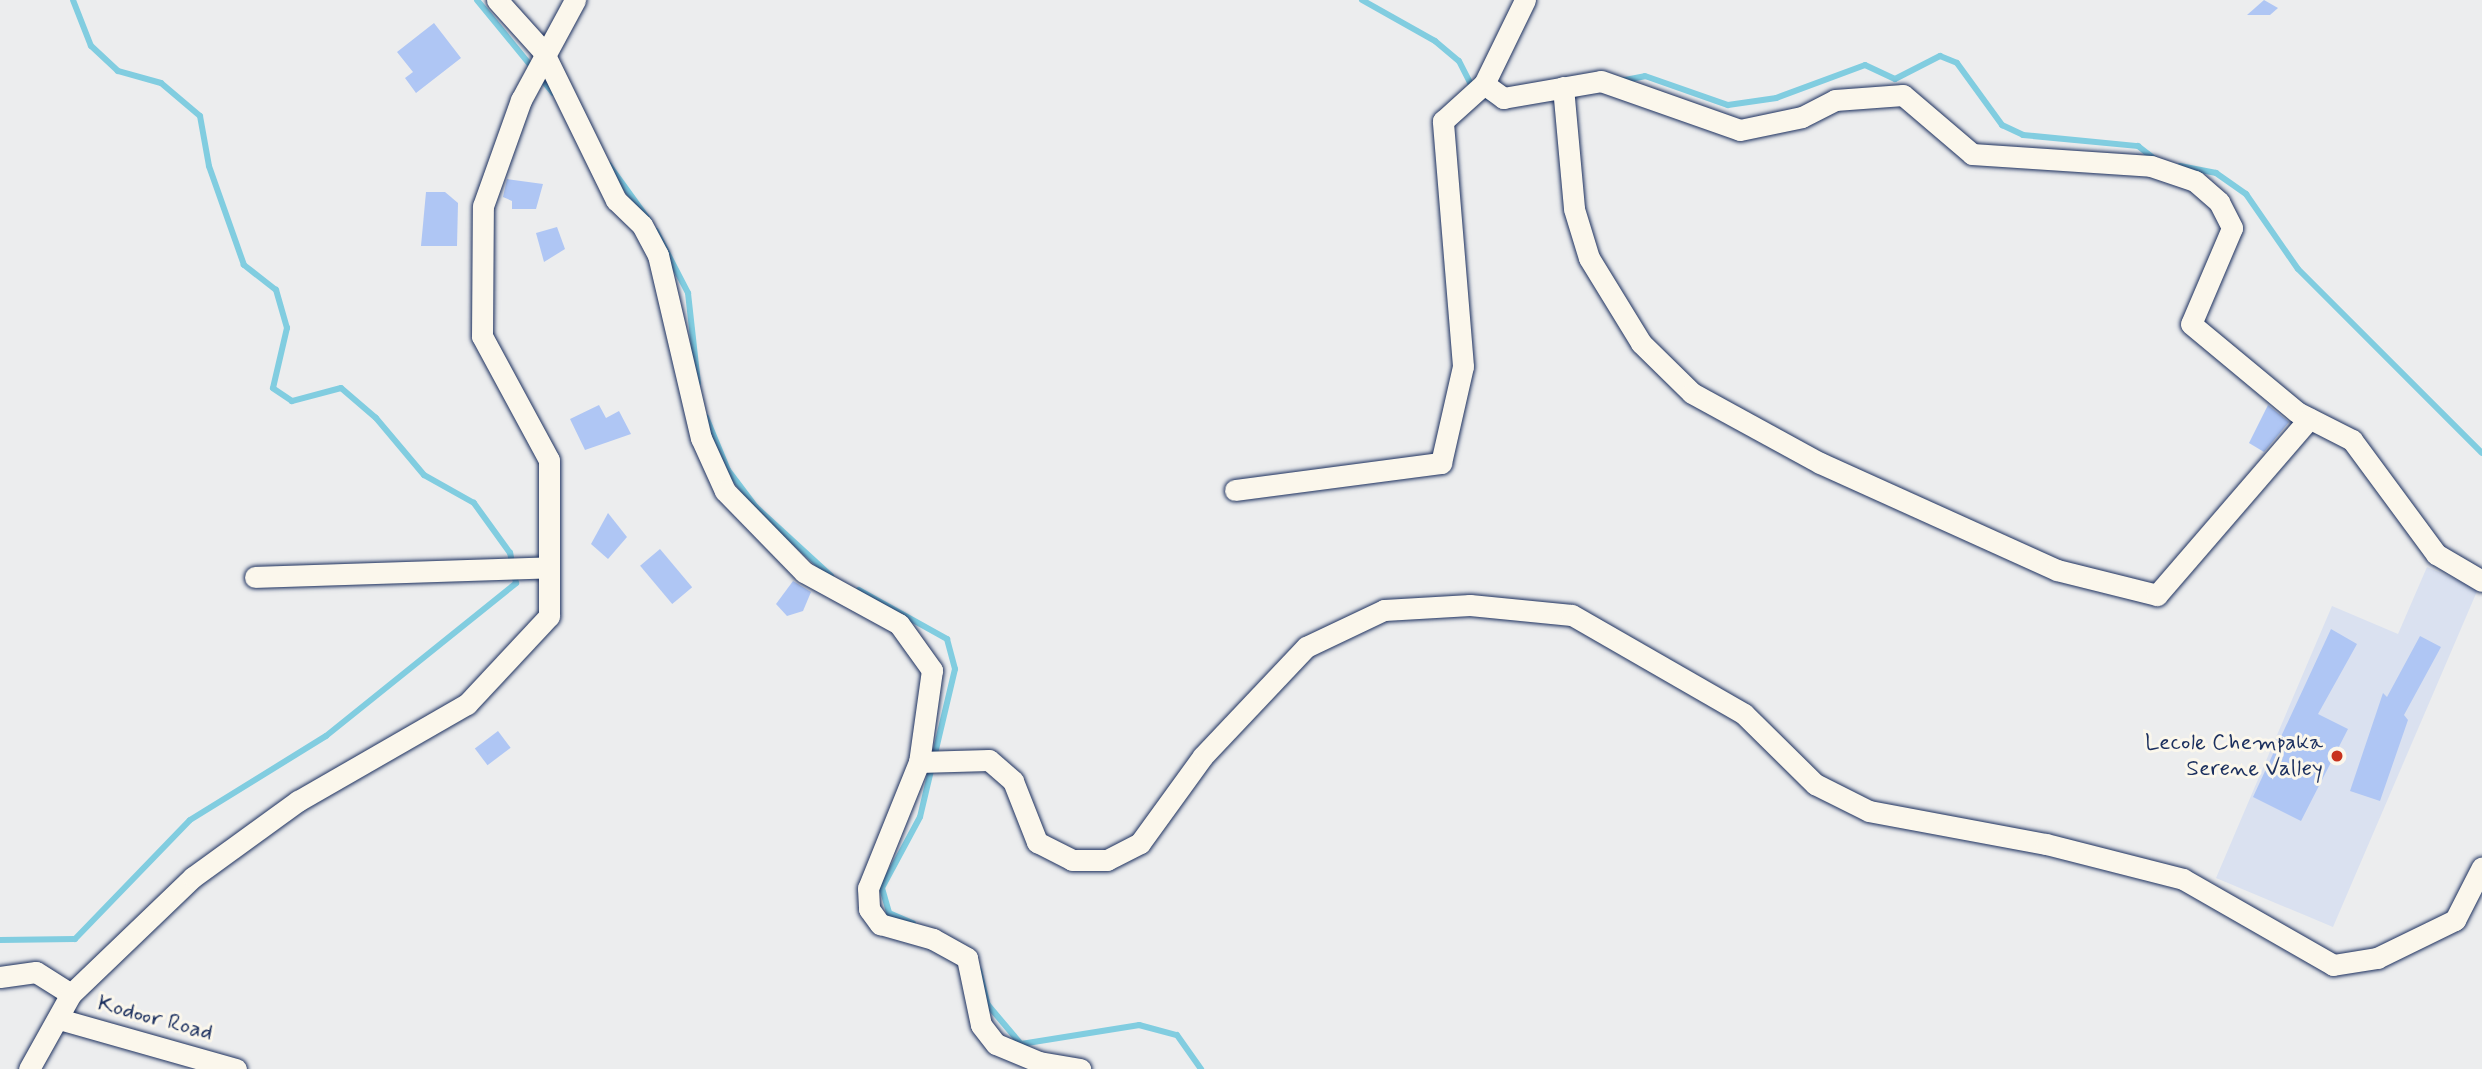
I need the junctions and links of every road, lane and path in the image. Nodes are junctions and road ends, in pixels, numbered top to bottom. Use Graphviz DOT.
graph roads {
  1 [pos="497,0"];
  2 [pos="575,0"];
  3 [pos="1525,0"];
  4 [pos="540,57"];
  5 [pos="1484,84"];
  6 [pos="1563,87"];
  7 [pos="2309,419"];
  8 [pos="1235,490"];
  9 [pos="549,567"];
  10 [pos="255,577"];
  11 [pos="2482,581"];
  12 [pos="919,761"];
  13 [pos="2482,867"];
  14 [pos="0,977"];
  15 [pos="71,994"];
  16 [pos="59,1019"];
  17 [pos="29,1069"];
  18 [pos="236,1069"];
  19 [pos="1080,1069"];
  1 -- 4 [label="street"];
  2 -- 4 [label="street"];
  3 -- 5 [label="street"];
  4 -- 9 [label="street"];
  4 -- 12 [label="street"];
  5 -- 6 [label="street"];
  5 -- 8 [label="street"];
  6 -- 7 [label="street"];
  6 -- 7 [label="street"];
  7 -- 11 [label="street"];
  9 -- 10 [label="street"];
  9 -- 15 [label="street"];
  12 -- 13 [label="street"];
  12 -- 19 [label="street"];
  14 -- 15 [label="street"];
  15 -- 16 [label="street"];
  16 -- 17 [label="street"];
  16 -- 18 [label="street, Kodoor Road"];
}
